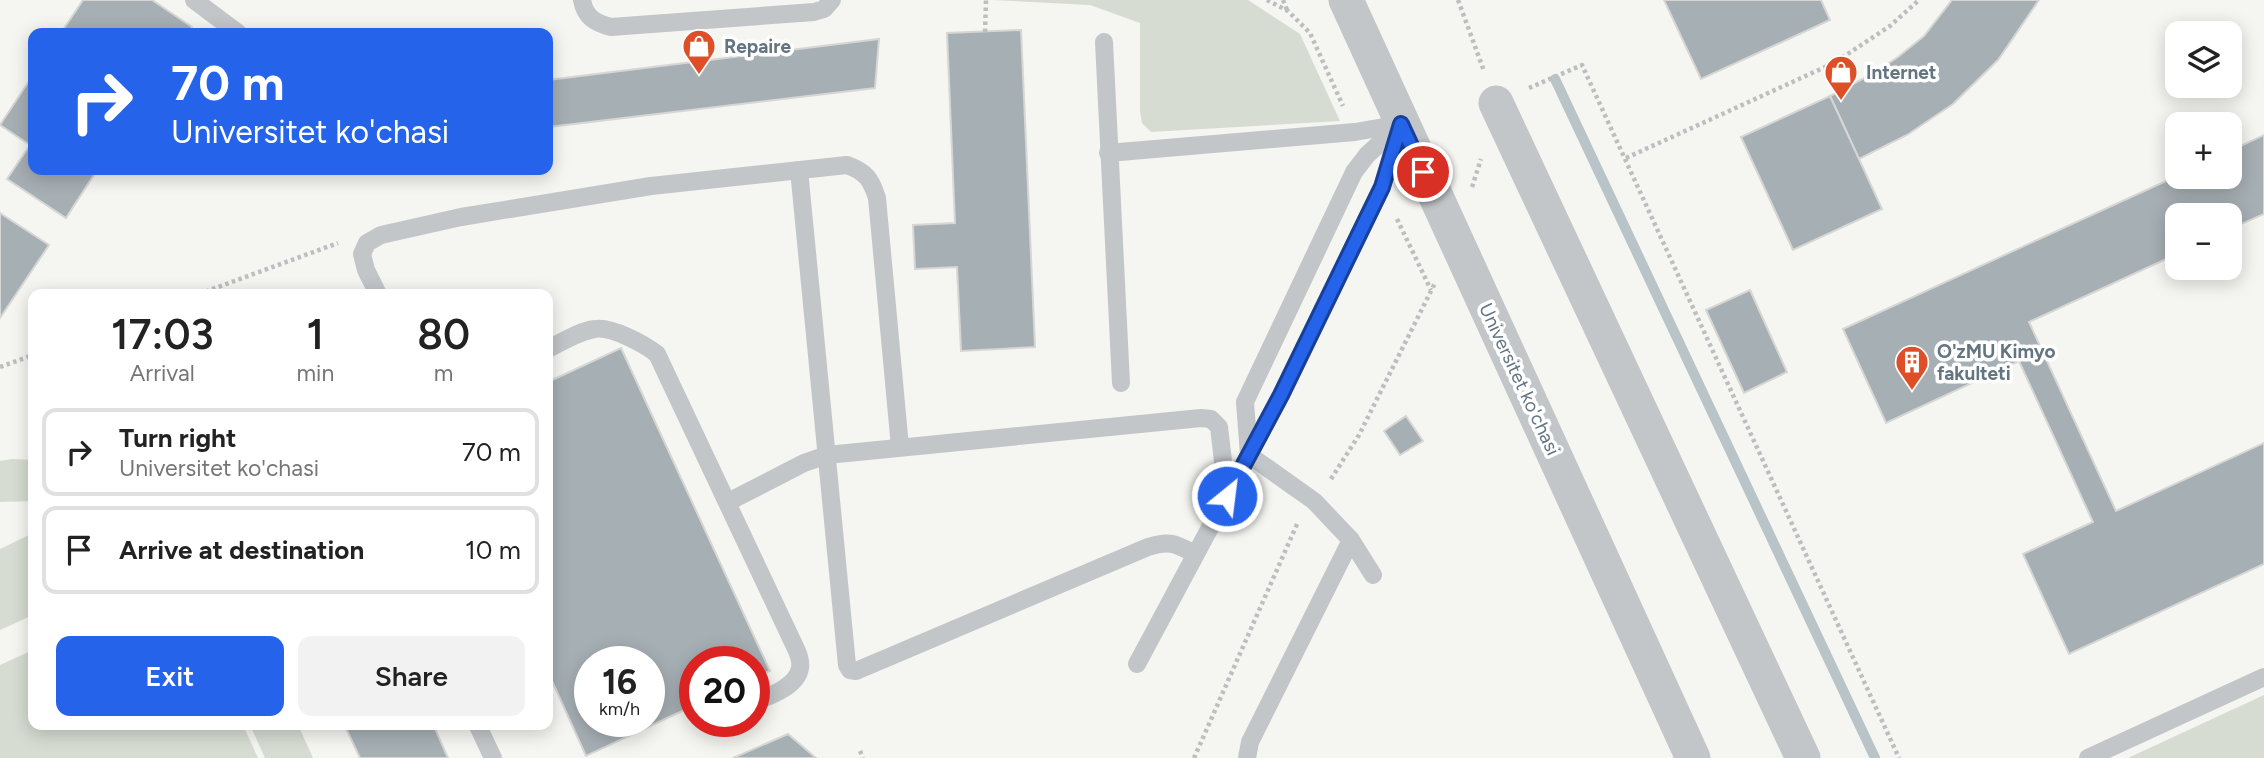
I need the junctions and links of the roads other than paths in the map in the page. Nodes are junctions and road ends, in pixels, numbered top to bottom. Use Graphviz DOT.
graph roads {
  1 [pos="194,0"];
  2 [pos="582,0"];
  3 [pos="832,0"];
  4 [pos="1346,0"];
  5 [pos="231,28"];
  6 [pos="1104,42"];
  7 [pos="1496,103"];
  8 [pos="1401,124"];
  9 [pos="1108,153"];
  10 [pos="799,170"];
  11 [pos="376,289"];
  12 [pos="553,347"];
  13 [pos="1121,383"];
  14 [pos="900,447"];
  15 [pos="827,455"];
  16 [pos="1249,456"];
  17 [pos="1227,496"];
  18 [pos="728,502"];
  19 [pos="1351,540"];
  20 [pos="1195,554"];
  21 [pos="1373,575"];
  22 [pos="1138,664"];
  23 [pos="2264,677"];
  24 [pos="770,695"];
  25 [pos="480,730"];
  26 [pos="492,758"];
  27 [pos="1247,758"];
  28 [pos="1693,758"];
  29 [pos="1804,758"];
  30 [pos="2088,758"];
  1 -- 5 [label="lane"];
  2 -- 3 [label="lane"];
  4 -- 8 [label="street, Universitet ko'chasi"];
  6 -- 9 [label="lane"];
  7 -- 29 [label="street"];
  8 -- 9 [label="lane"];
  8 -- 16 [label="lane"];
  8 -- 16 [label="lane"];
  8 -- 28 [label="street, Universitet ko'chasi"];
  9 -- 13 [label="lane"];
  10 -- 11 [label="lane"];
  10 -- 14 [label="lane"];
  10 -- 15 [label="lane"];
  12 -- 18 [label="lane"];
  14 -- 15 [label="lane"];
  14 -- 17 [label="lane"];
  15 -- 18 [label="lane"];
  15 -- 20 [label="lane"];
  16 -- 17 [label="lane"];
  16 -- 19 [label="lane"];
  17 -- 20 [label="lane"];
  18 -- 24 [label="lane"];
  19 -- 21 [label="lane"];
  19 -- 27 [label="lane"];
  20 -- 22 [label="lane"];
  23 -- 30 [label="lane"];
  25 -- 26 [label="lane"];
}
